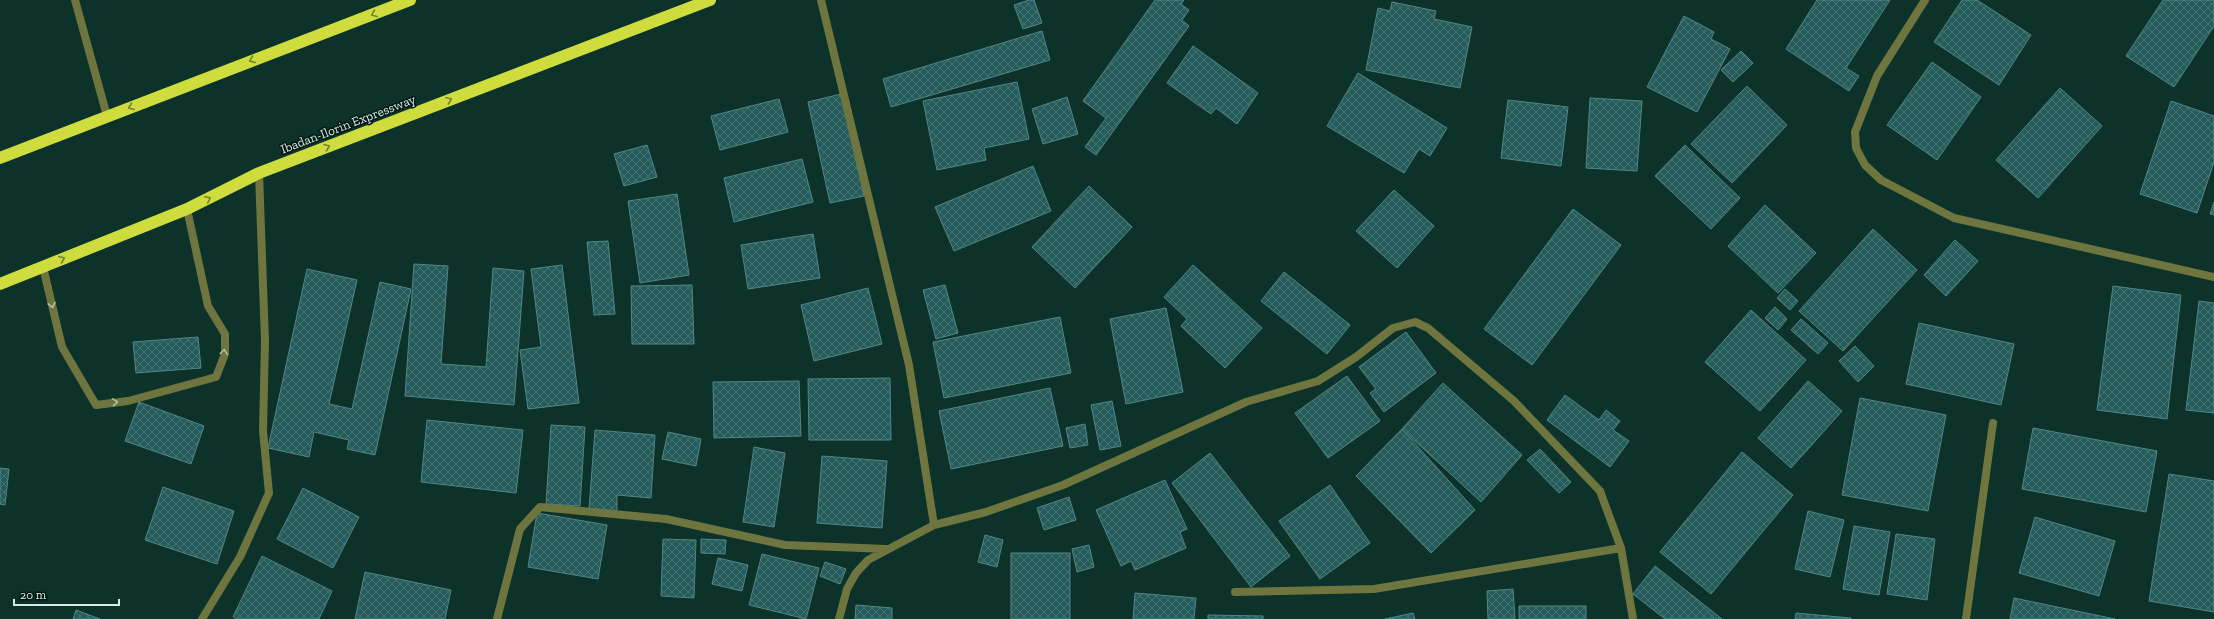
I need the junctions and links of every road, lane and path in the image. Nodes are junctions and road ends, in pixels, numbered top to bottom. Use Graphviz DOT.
graph roads {
  1 [pos="75,0"];
  2 [pos="410,0"];
  3 [pos="710,0"];
  4 [pos="821,0"];
  5 [pos="1926,0"];
  6 [pos="108,116"];
  7 [pos="0,158"];
  8 [pos="259,173"];
  9 [pos="187,209"];
  10 [pos="43,267"];
  11 [pos="2214,277"];
  12 [pos="0,284"];
  13 [pos="1993,423"];
  14 [pos="934,525"];
  15 [pos="1621,548"];
  16 [pos="888,549"];
  17 [pos="1235,592"];
  18 [pos="202,619"];
  19 [pos="497,619"];
  20 [pos="839,619"];
  21 [pos="1633,619"];
  22 [pos="1966,619"];
  1 -- 6 [label="street"];
  2 -- 6 [label="highway, one-way"];
  8 -- 3 [label="highway, Ibadan-Ilorin Expressway, one-way"];
  4 -- 14 [label="street"];
  5 -- 11 [label="street"];
  6 -- 7 [label="highway"];
  9 -- 8 [label="highway, Ibadan-Ilorin Expressway, one-way"];
  8 -- 18 [label="street"];
  10 -- 9 [label="highway, Ibadan-Ilorin Expressway, one-way"];
  10 -- 9 [label="street, one-way"];
  10 -- 12 [label="highway, Ibadan-Ilorin Expressway"];
  13 -- 22 [label="street"];
  14 -- 15 [label="street"];
  14 -- 16 [label="street"];
  15 -- 17 [label="street"];
  15 -- 21 [label="street"];
  16 -- 19 [label="street"];
  16 -- 20 [label="street"];
}
